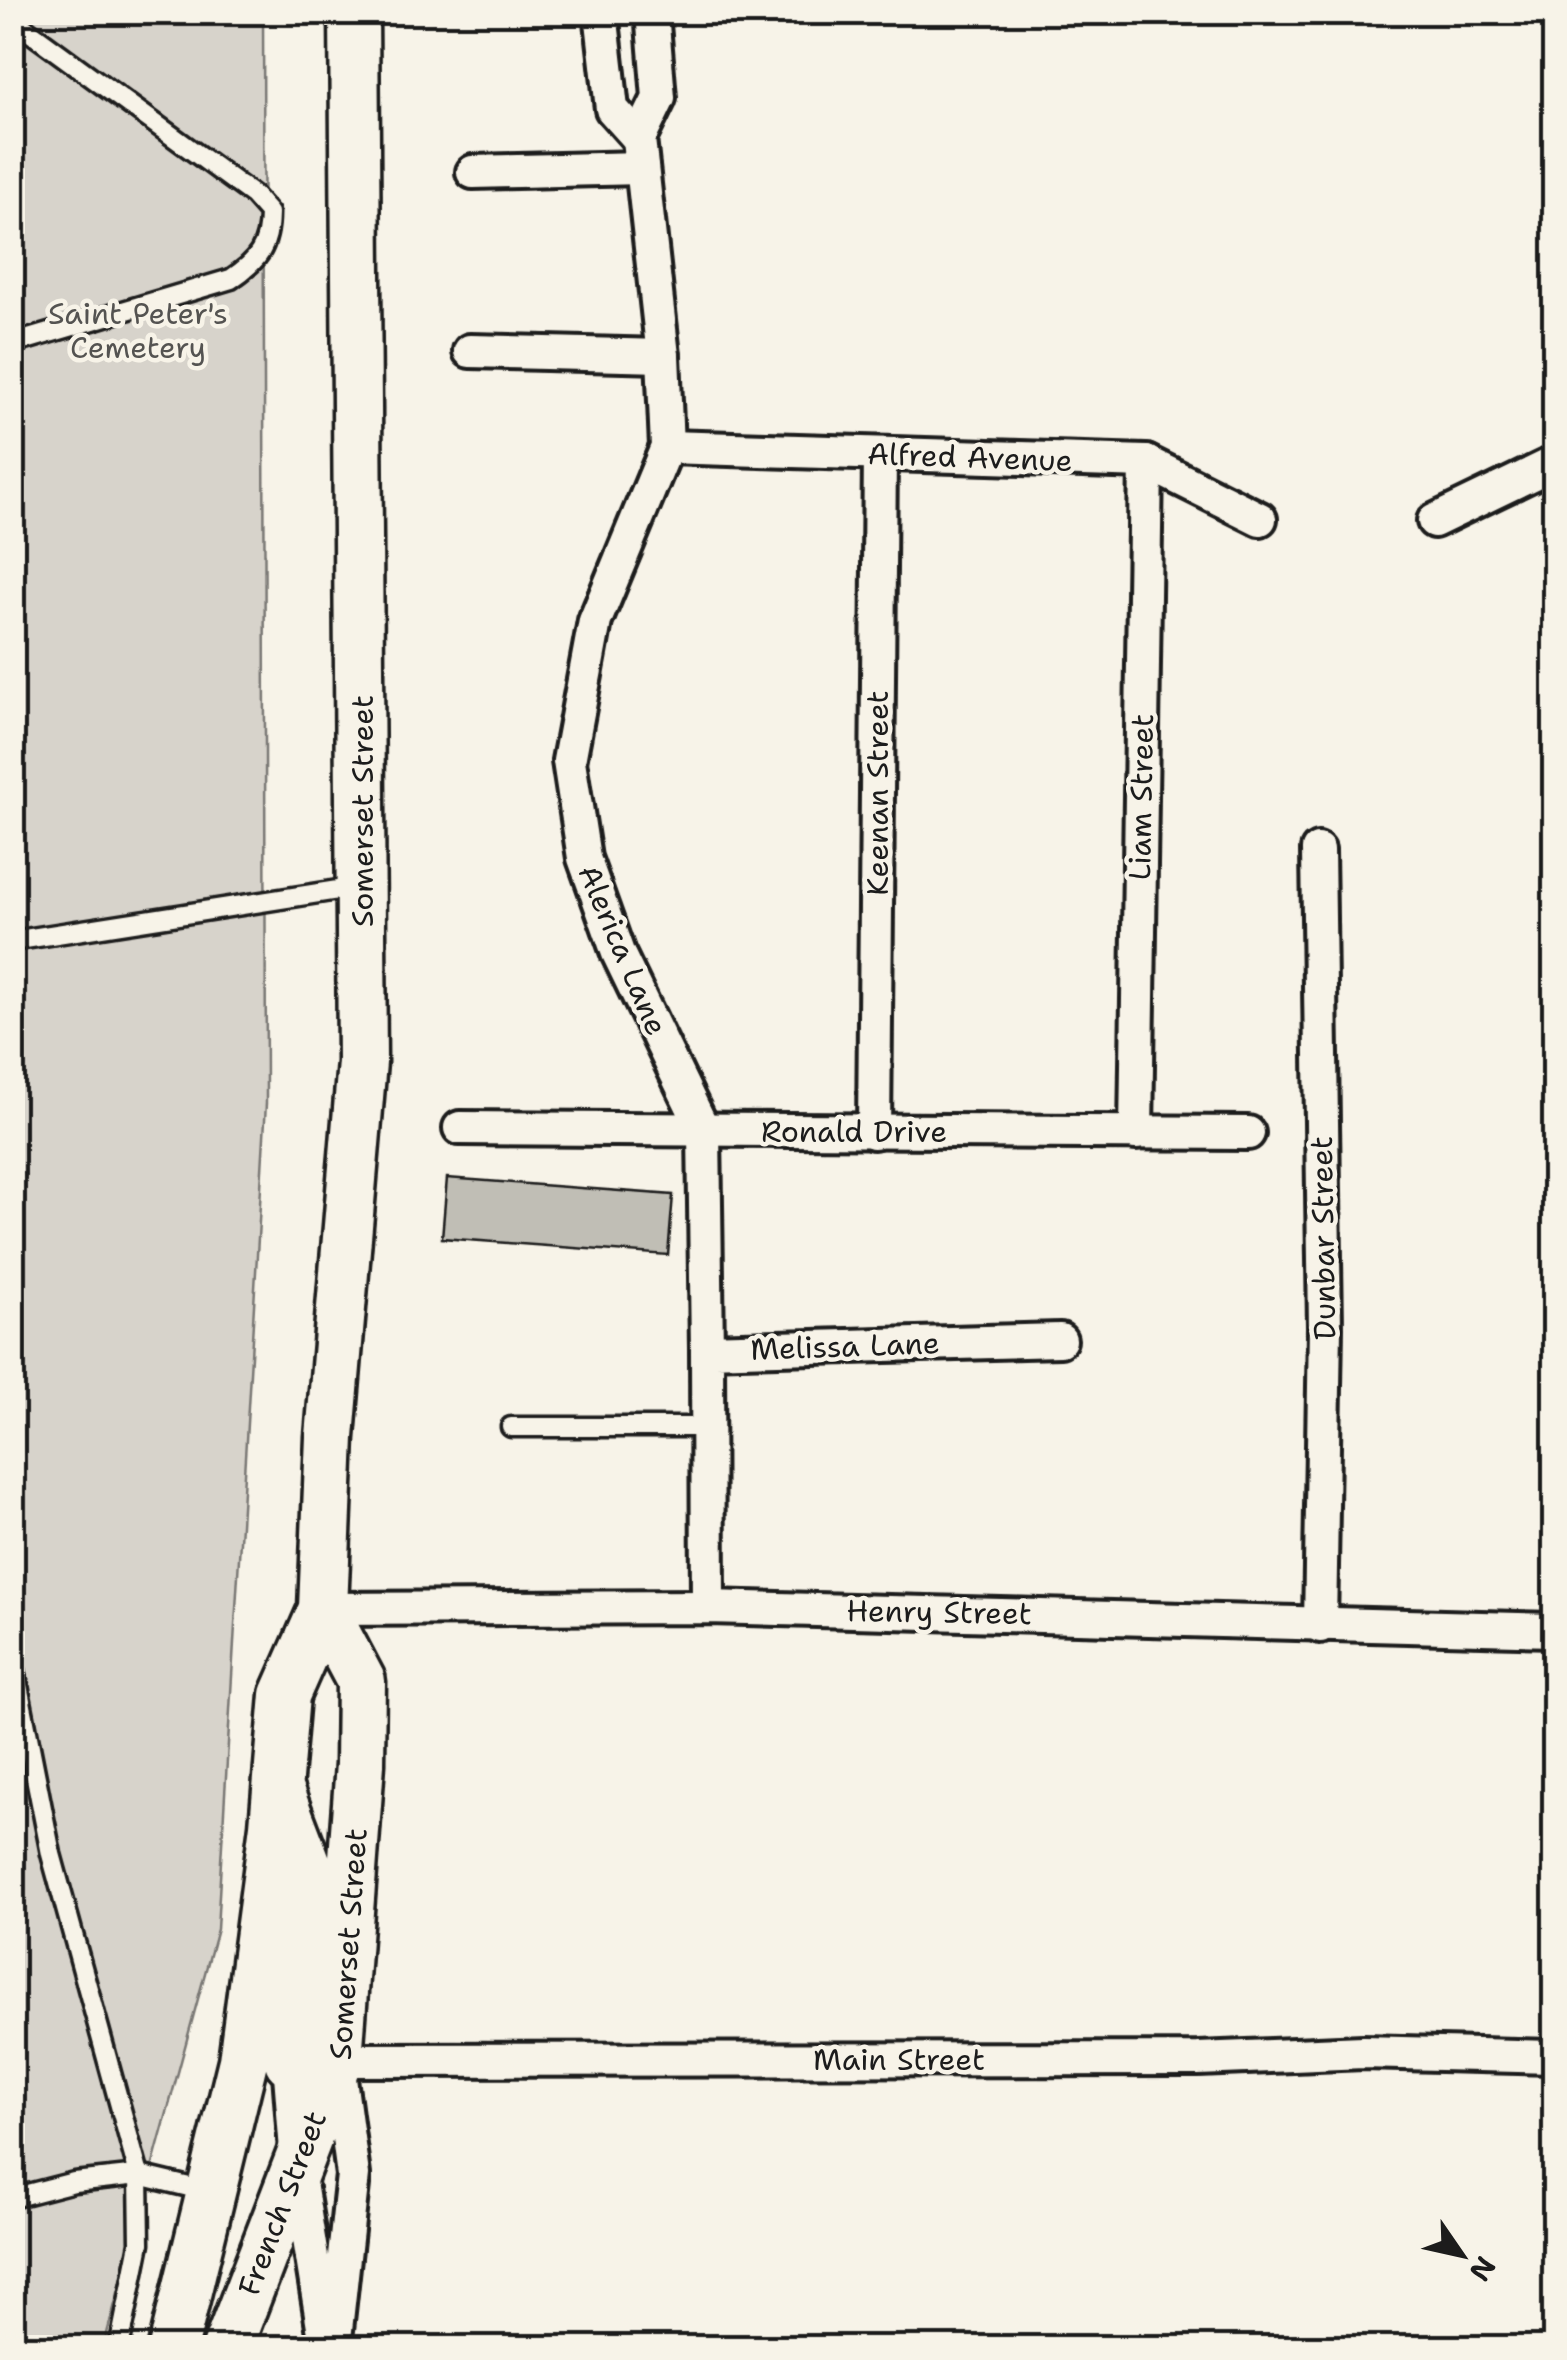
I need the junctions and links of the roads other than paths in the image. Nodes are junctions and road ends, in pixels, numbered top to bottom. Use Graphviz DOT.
graph roads {
  1 [pos="354,12"];
  2 [pos="600,12"];
  3 [pos="652,12"];
  4 [pos="12,19"];
  5 [pos="640,154"];
  6 [pos="473,172"];
  7 [pos="12,344"];
  8 [pos="470,351"];
  9 [pos="663,356"];
  10 [pos="667,447"];
  11 [pos="880,454"];
  12 [pos="1146,462"];
  13 [pos="1554,463"];
  14 [pos="1260,519"];
  15 [pos="1434,521"];
  16 [pos="1318,850"];
  17 [pos="362,886"];
  18 [pos="12,941"];
  19 [pos="460,1128"];
  20 [pos="704,1131"];
  21 [pos="874,1132"];
  22 [pos="1136,1133"];
  23 [pos="1248,1133"];
  24 [pos="1060,1340"];
  25 [pos="707,1350"];
  26 [pos="511,1426"];
  27 [pos="708,1427"];
  28 [pos="708,1607"];
  29 [pos="323,1608"];
  30 [pos="1320,1626"];
  31 [pos="1554,1630"];
  32 [pos="12,1655"];
  33 [pos="20,1746"];
  34 [pos="1554,2057"];
  35 [pos="338,2059"];
  36 [pos="266,2061"];
  37 [pos="296,2164"];
  38 [pos="139,2176"];
  39 [pos="213,2193"];
  40 [pos="12,2198"];
  41 [pos="119,2348"];
  42 [pos="172,2348"];
  43 [pos="227,2348"];
  44 [pos="330,2348"];
  1 -- 17 [label="main road, Somerset Street"];
  2 -- 5 [label="street, Alerica Lane"];
  3 -- 5 [label="street, Alerica Lane"];
  4 -- 7 [label="lane"];
  5 -- 6 [label="street"];
  5 -- 9 [label="street, Alerica Lane"];
  8 -- 9 [label="street"];
  9 -- 10 [label="street, Alerica Lane"];
  10 -- 11 [label="street, Alfred Avenue"];
  10 -- 20 [label="street, Alerica Lane"];
  11 -- 12 [label="street, Alfred Avenue"];
  11 -- 21 [label="street, Keenan Street"];
  12 -- 14 [label="street, Alfred Avenue"];
  12 -- 22 [label="street, Liam Street"];
  13 -- 15 [label="street"];
  16 -- 30 [label="street, Dunbar Street"];
  17 -- 18 [label="lane"];
  17 -- 29 [label="main road, Somerset Street"];
  19 -- 20 [label="street, Ronald Drive"];
  20 -- 21 [label="street, Ronald Drive"];
  20 -- 25 [label="street, Alerica Lane"];
  21 -- 22 [label="street, Ronald Drive"];
  22 -- 23 [label="street, Ronald Drive"];
  24 -- 25 [label="street, Melissa Lane"];
  25 -- 27 [label="street, Melissa Lane"];
  26 -- 27 [label="lane"];
  27 -- 28 [label="street, Melissa Lane"];
  28 -- 29 [label="street, Henry Street"];
  28 -- 30 [label="street, Henry Street"];
  29 -- 35 [label="main road, Somerset Street"];
  29 -- 36 [label="main road, Somerset Street"];
  30 -- 31 [label="street, Henry Street"];
  32 -- 33 [label="lane"];
  33 -- 38 [label="lane"];
  34 -- 35 [label="street, Main Street"];
  35 -- 36 [label="street, Main Street"];
  35 -- 37 [label="main road, French Street"];
  35 -- 44 [label="street, Somerset Street"];
  36 -- 37 [label="street, Somerset Street"];
  36 -- 39 [label="main road, French Street"];
  37 -- 43 [label="main road, French Street"];
  37 -- 44 [label="street, Somerset Street"];
  38 -- 39 [label="lane"];
  38 -- 40 [label="lane"];
  38 -- 41 [label="lane"];
  39 -- 42 [label="main road, French Street"];
}
